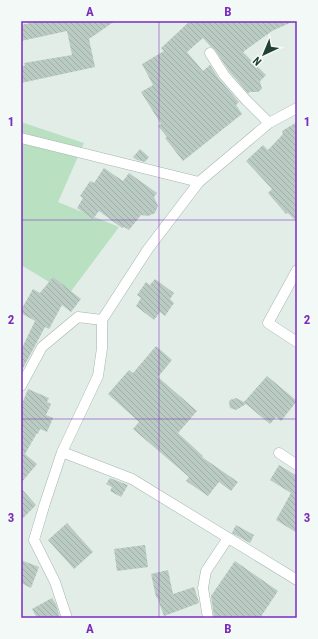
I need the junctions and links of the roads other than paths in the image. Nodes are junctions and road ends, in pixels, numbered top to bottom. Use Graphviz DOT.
graph roads {
  1 [pos="210,53"];
  2 [pos="297,108"];
  3 [pos="269,123"];
  4 [pos="21,138"];
  5 [pos="198,182"];
  6 [pos="297,270"];
  7 [pos="102,320"];
  8 [pos="297,342"];
  9 [pos="21,386"];
  10 [pos="62,452"];
  11 [pos="279,453"];
  12 [pos="297,465"];
  13 [pos="228,538"];
  14 [pos="297,580"];
  15 [pos="68,618"];
  16 [pos="208,618"];
  1 -- 3 [label="street"];
  2 -- 3 [label="street"];
  3 -- 5 [label="street"];
  4 -- 5 [label="street"];
  5 -- 7 [label="street"];
  6 -- 8 [label="street"];
  7 -- 9 [label="street"];
  7 -- 10 [label="street"];
  10 -- 13 [label="street"];
  10 -- 15 [label="street"];
  11 -- 12 [label="street"];
  13 -- 14 [label="street"];
  13 -- 16 [label="street"];
}
